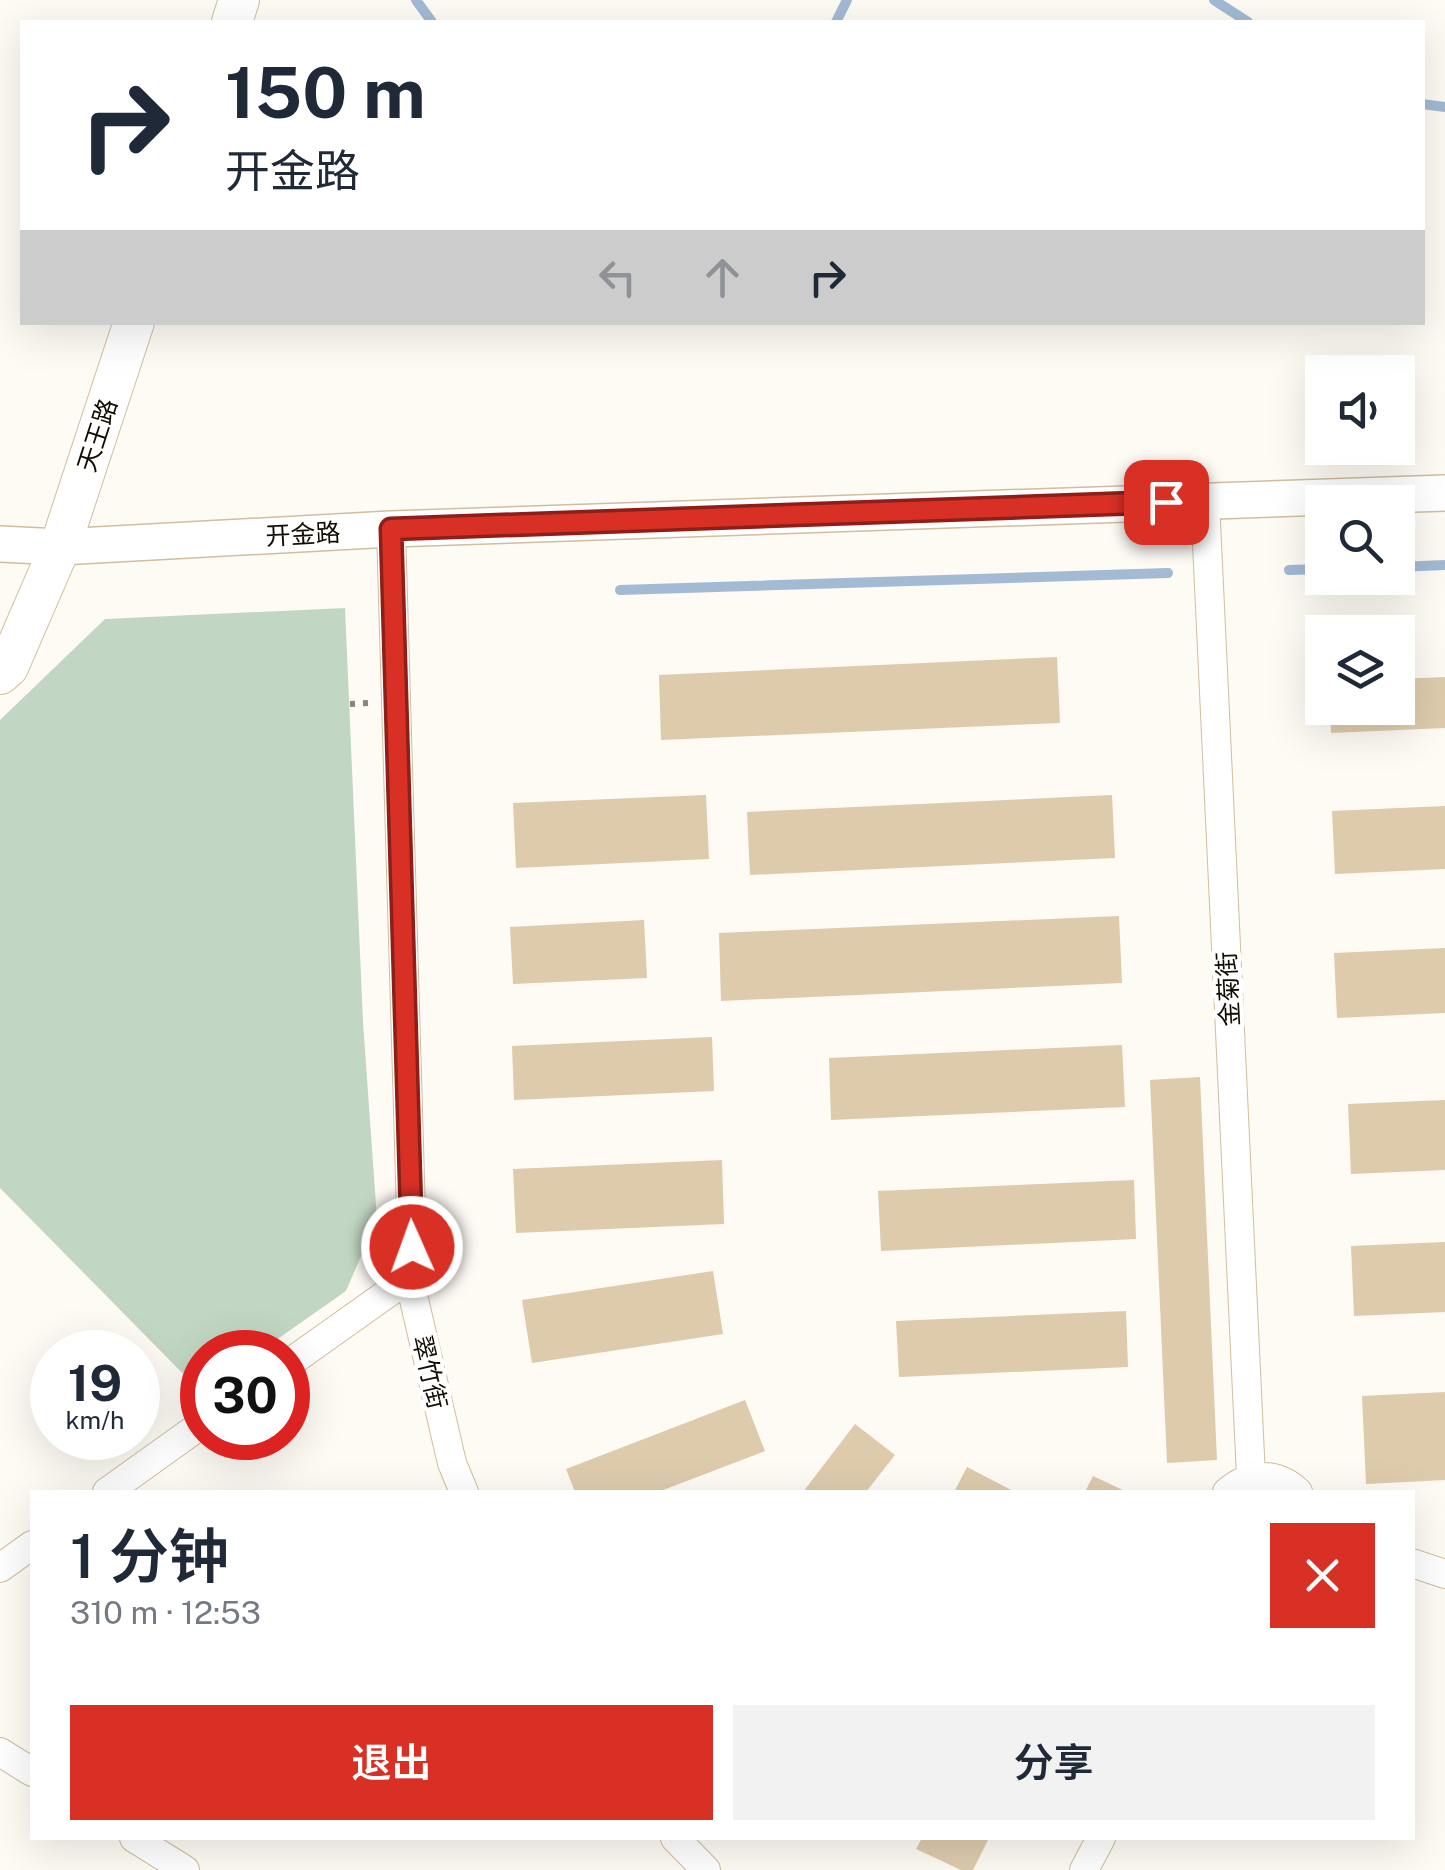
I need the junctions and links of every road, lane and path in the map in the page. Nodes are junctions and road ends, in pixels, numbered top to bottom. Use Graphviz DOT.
graph roads {
  1 [pos="133,325"];
  2 [pos="1445,492"];
  3 [pos="1205,501"];
  4 [pos="391,529"];
  5 [pos="0,544"];
  6 [pos="60,546"];
  7 [pos="0,674"];
  8 [pos="409,1278"];
  9 [pos="310,1348"];
  10 [pos="180,1440"];
  11 [pos="1251,1478"];
  12 [pos="109,1490"];
  13 [pos="463,1490"];
  14 [pos="1230,1490"];
  15 [pos="1295,1490"];
  16 [pos="30,1546"];
  17 [pos="1415,1564"];
  18 [pos="0,1568"];
  19 [pos="1445,1574"];
  20 [pos="0,1752"];
  21 [pos="30,1771"];
  22 [pos="137,1840"];
  23 [pos="678,1840"];
  24 [pos="1100,1840"];
  25 [pos="185,1870"];
  26 [pos="706,1870"];
  27 [pos="1084,1870"];
  1 -- 6 [label="main road, 天王路"];
  2 -- 3 [label="street, 开金路"];
  3 -- 4 [label="street, 开金路"];
  3 -- 11 [label="street, 金菊街"];
  4 -- 6 [label="street, 开金路"];
  4 -- 8 [label="street, 翠竹街"];
  5 -- 6 [label="street, 开金路"];
  6 -- 7 [label="main road, 天王路"];
  8 -- 9 [label="street"];
  8 -- 13 [label="street, 翠竹街"];
  10 -- 12 [label="street"];
  11 -- 14 [label="street"];
  11 -- 15 [label="street"];
  16 -- 18 [label="street"];
  17 -- 19 [label="street"];
  20 -- 21 [label="street"];
  22 -- 25 [label="street"];
  23 -- 26 [label="street"];
  24 -- 27 [label="street"];
}
